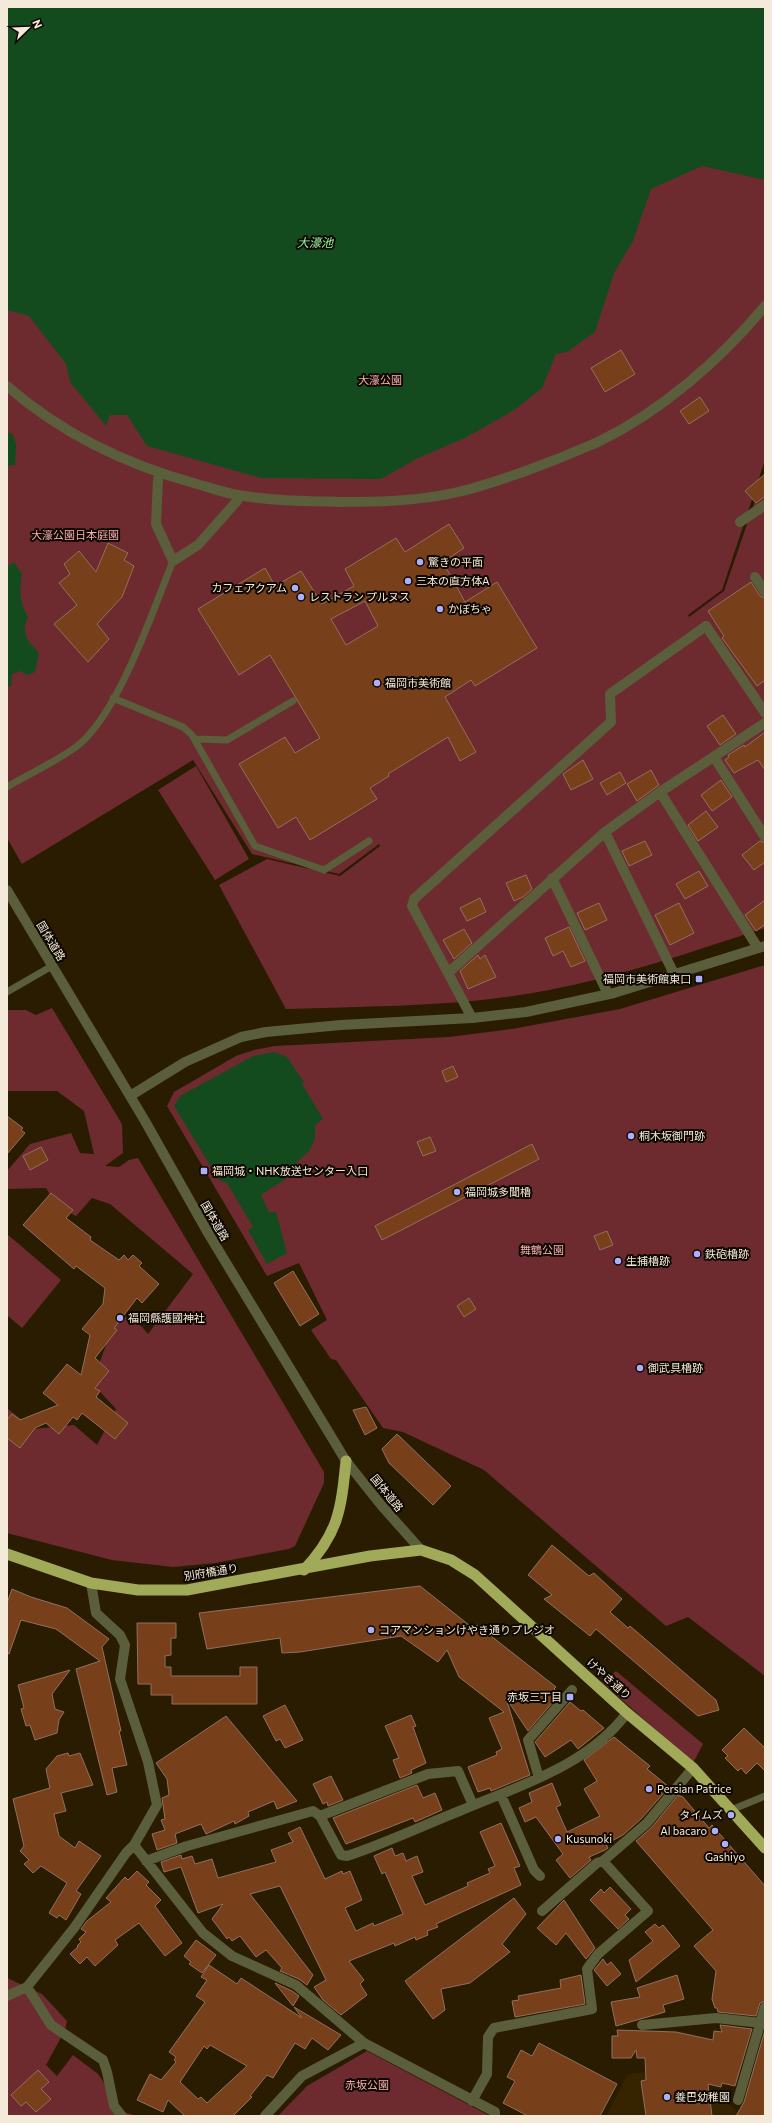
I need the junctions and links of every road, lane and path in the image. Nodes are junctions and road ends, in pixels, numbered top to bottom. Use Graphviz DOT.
graph roads {
  1 [pos="765,306"];
  2 [pos="7,386"];
  3 [pos="158,479"];
  4 [pos="238,501"];
  5 [pos="765,505"];
  6 [pos="740,522"];
  7 [pos="173,561"];
  8 [pos="756,577"];
  9 [pos="765,592"];
  10 [pos="113,698"];
  11 [pos="293,701"];
  12 [pos="765,713"];
  13 [pos="765,723"];
  14 [pos="196,740"];
  15 [pos="714,757"];
  16 [pos="7,787"];
  17 [pos="660,792"];
  18 [pos="605,832"];
  19 [pos="765,837"];
  20 [pos="368,841"];
  21 [pos="552,878"];
  22 [pos="7,890"];
  23 [pos="762,947"];
  24 [pos="52,966"];
  25 [pos="448,973"];
  26 [pos="674,974"];
  27 [pos="7,992"];
  28 [pos="608,994"];
  29 [pos="472,1018"];
  30 [pos="130,1096"];
  31 [pos="346,1461"];
  32 [pos="421,1550"];
  33 [pos="7,1554"];
  34 [pos="304,1570"];
  35 [pos="91,1583"];
  36 [pos="572,1690"];
  37 [pos="626,1713"];
  38 [pos="693,1768"];
  39 [pos="539,1778"];
  40 [pos="501,1795"];
  41 [pos="765,1796"];
  42 [pos="473,1805"];
  43 [pos="731,1810"];
  44 [pos="320,1816"];
  45 [pos="134,1845"];
  46 [pos="765,1848"];
  47 [pos="146,1861"];
  48 [pos="604,1861"];
  49 [pos="540,1876"];
  50 [pos="542,1911"];
  51 [pos="26,1987"];
  52 [pos="7,1996"];
  53 [pos="765,2007"];
  54 [pos="761,2023"];
  55 [pos="642,2025"];
  56 [pos="364,2043"];
  57 [pos="738,2100"];
  58 [pos="472,2101"];
  59 [pos="497,2115"];
  60 [pos="122,2116"];
  61 [pos="265,2116"];
  1 -- 2 [label="street"];
  3 -- 7 [label="street"];
  4 -- 7 [label="street"];
  5 -- 6 [label="street"];
  7 -- 10 [label="lane"];
  8 -- 9 [label="street"];
  10 -- 14 [label="lane"];
  10 -- 16 [label="lane"];
  11 -- 14 [label="lane"];
  12 -- 25 [label="street"];
  13 -- 15 [label="street"];
  14 -- 20 [label="lane"];
  15 -- 17 [label="street"];
  15 -- 19 [label="street"];
  17 -- 18 [label="street"];
  17 -- 23 [label="street"];
  18 -- 21 [label="street"];
  18 -- 26 [label="street"];
  21 -- 25 [label="street"];
  21 -- 28 [label="street"];
  22 -- 24 [label="street, 国体道路"];
  23 -- 26 [label="street"];
  24 -- 27 [label="lane"];
  24 -- 30 [label="street, 国体道路"];
  25 -- 29 [label="street"];
  26 -- 28 [label="street"];
  28 -- 29 [label="street"];
  29 -- 30 [label="street"];
  30 -- 31 [label="street, 国体道路"];
  31 -- 32 [label="street, 国体道路"];
  31 -- 34 [label="highway"];
  32 -- 34 [label="highway, 別府橋通り"];
  32 -- 37 [label="highway, けやき通り"];
  33 -- 35 [label="highway, 別府橋通り"];
  34 -- 35 [label="highway, 別府橋通り"];
  35 -- 45 [label="street"];
  36 -- 39 [label="street"];
  37 -- 38 [label="highway, けやき通り"];
  37 -- 39 [label="street"];
  38 -- 43 [label="highway, けやき通り"];
  38 -- 48 [label="street"];
  39 -- 40 [label="street"];
  40 -- 42 [label="street"];
  40 -- 49 [label="street"];
  41 -- 43 [label="lane"];
  42 -- 44 [label="street"];
  42 -- 44 [label="street"];
  43 -- 46 [label="highway, けやき通り"];
  44 -- 47 [label="street"];
  45 -- 47 [label="street"];
  45 -- 51 [label="street"];
  47 -- 56 [label="street"];
  48 -- 50 [label="street"];
  48 -- 58 [label="street"];
  51 -- 52 [label="street"];
  51 -- 60 [label="street"];
  53 -- 54 [label="street"];
  54 -- 55 [label="street"];
  54 -- 57 [label="street"];
  56 -- 58 [label="street"];
  56 -- 61 [label="street"];
  58 -- 59 [label="street"];
}
